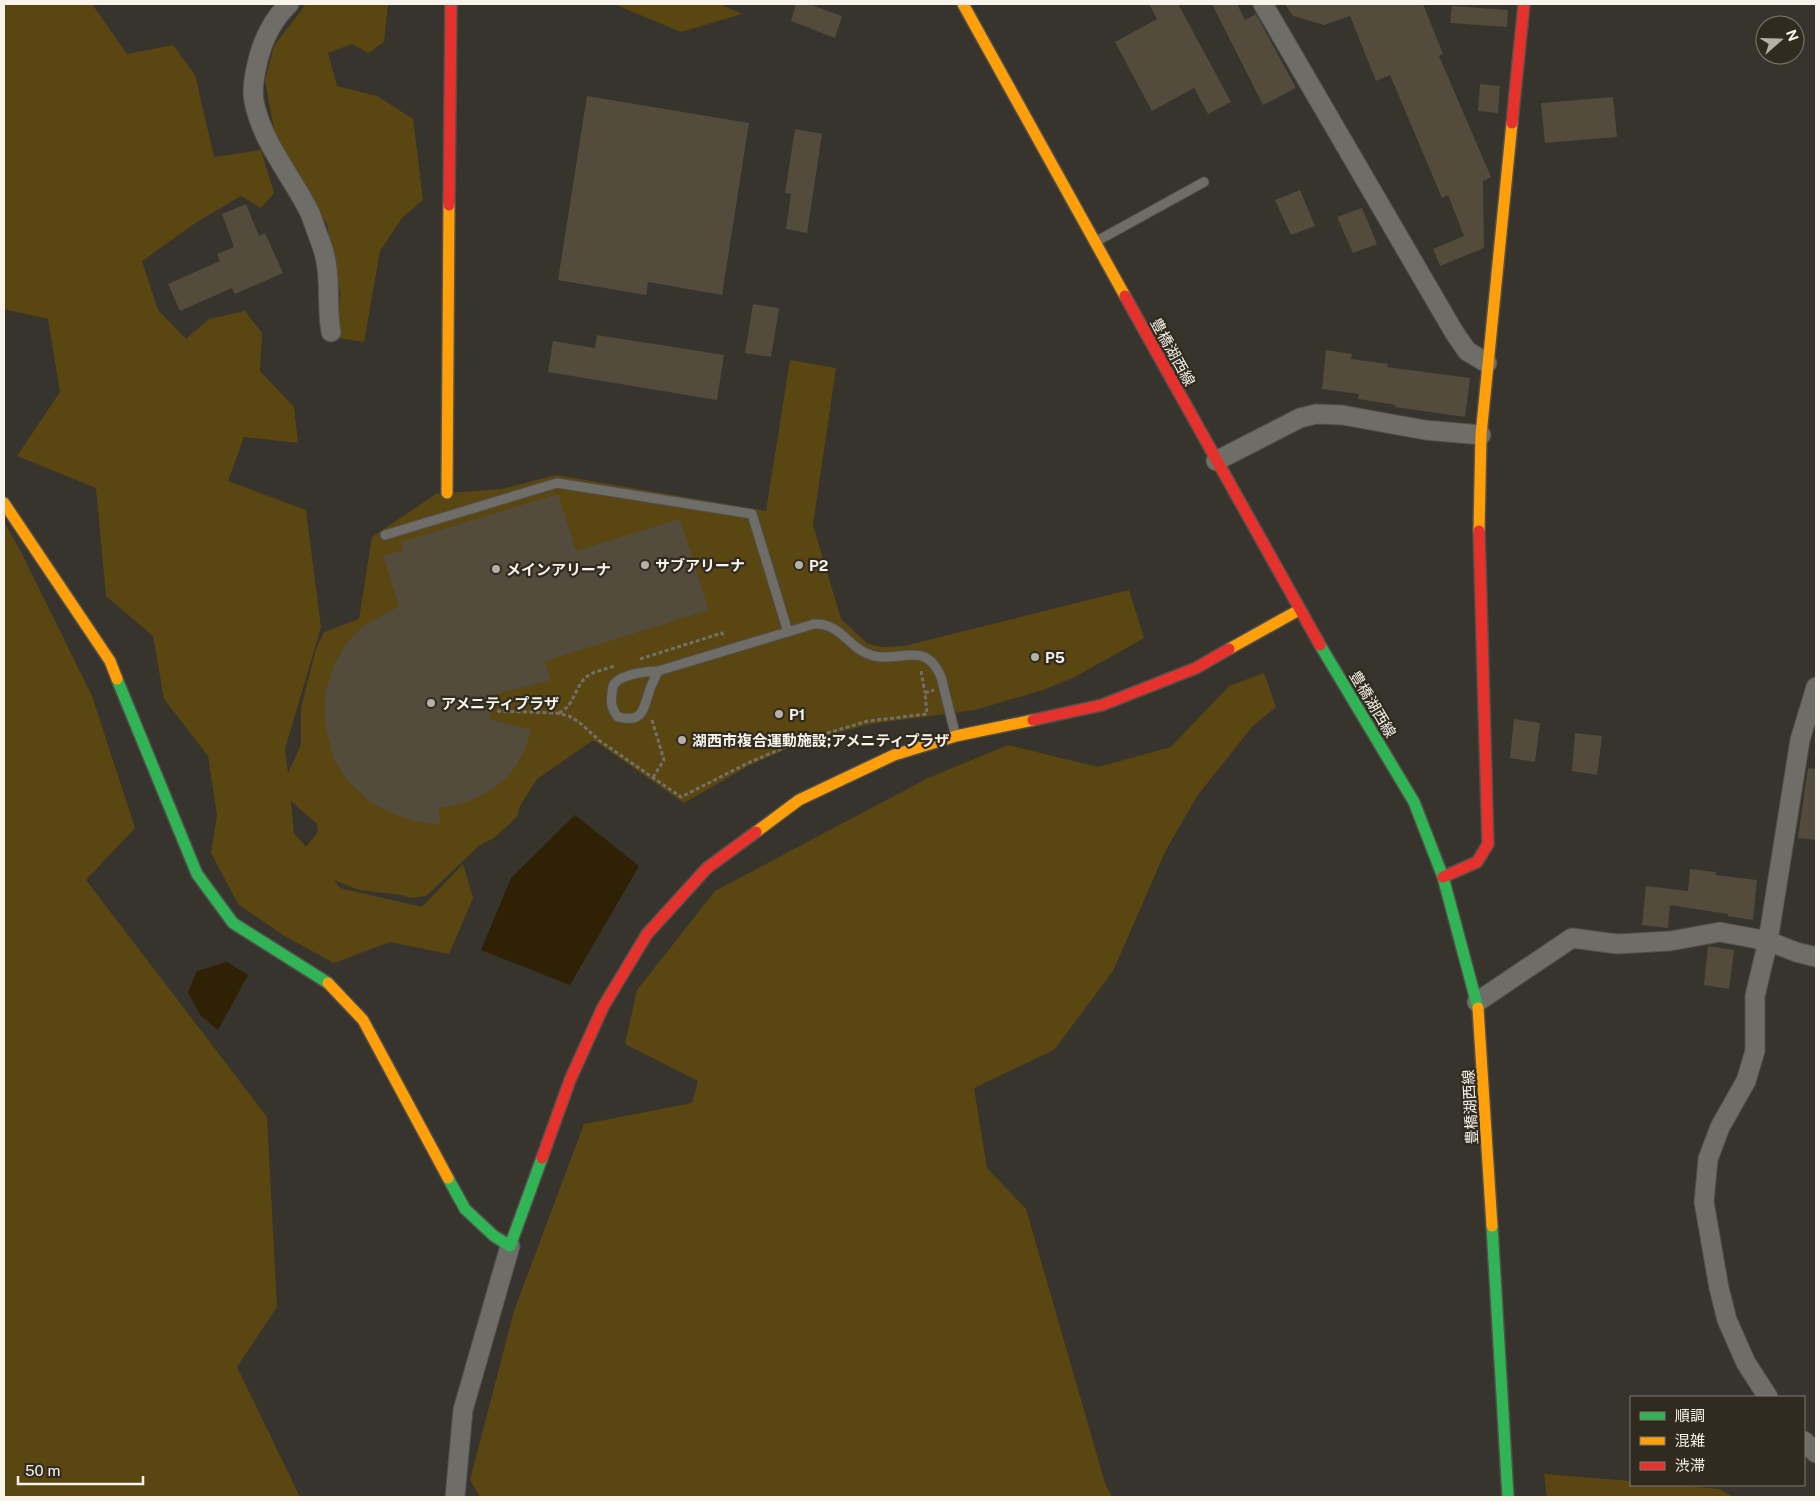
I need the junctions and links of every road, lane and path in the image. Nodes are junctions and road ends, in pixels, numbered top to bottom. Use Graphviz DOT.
graph roads {
  1 [pos="289,4"];
  2 [pos="451,4"];
  3 [pos="963,4"];
  4 [pos="1263,4"];
  5 [pos="1524,4"];
  6 [pos="1204,182"];
  7 [pos="1095,242"];
  8 [pos="331,332"];
  9 [pos="1487,362"];
  10 [pos="1481,435"];
  11 [pos="1216,461"];
  12 [pos="4,504"];
  13 [pos="447,505"];
  14 [pos="385,535"];
  15 [pos="1299,610"];
  16 [pos="788,632"];
  17 [pos="917,668"];
  18 [pos="658,670"];
  19 [pos="944,687"];
  20 [pos="1816,687"];
  21 [pos="925,693"];
  22 [pos="497,711"];
  23 [pos="654,716"];
  24 [pos="956,736"];
  25 [pos="652,779"];
  26 [pos="1443,877"];
  27 [pos="1768,941"];
  28 [pos="1816,956"];
  29 [pos="1477,1002"];
  30 [pos="510,1246"];
  31 [pos="1767,1396"];
  32 [pos="1805,1442"];
  33 [pos="1816,1453"];
  34 [pos="455,1497"];
  35 [pos="1508,1497"];
  1 -- 8 [label="street"];
  2 -- 13 [label="street"];
  3 -- 7 [label="street, 豊橋湖西線"];
  4 -- 9 [label="street"];
  5 -- 9 [label="street"];
  6 -- 7 [label="lane"];
  7 -- 11 [label="street, 豊橋湖西線"];
  9 -- 10 [label="street"];
  10 -- 11 [label="street"];
  10 -- 26 [label="street"];
  11 -- 15 [label="street, 豊橋湖西線"];
  12 -- 30 [label="street"];
  13 -- 14 [label="lane"];
  13 -- 16 [label="lane"];
  15 -- 24 [label="street"];
  15 -- 26 [label="street, 豊橋湖西線"];
  16 -- 18 [label="lane"];
  16 -- 19 [label="lane"];
  17 -- 21 [label="path"];
  18 -- 18 [label="lane"];
  19 -- 21 [label="path"];
  19 -- 24 [label="lane"];
  20 -- 27 [label="street"];
  21 -- 25 [label="path"];
  22 -- 25 [label="path"];
  23 -- 25 [label="path"];
  24 -- 30 [label="street"];
  26 -- 29 [label="street, 豊橋湖西線"];
  27 -- 28 [label="street"];
  27 -- 29 [label="street"];
  27 -- 31 [label="street"];
  29 -- 35 [label="street, 豊橋湖西線"];
  30 -- 34 [label="street"];
  32 -- 33 [label="street"];
}
